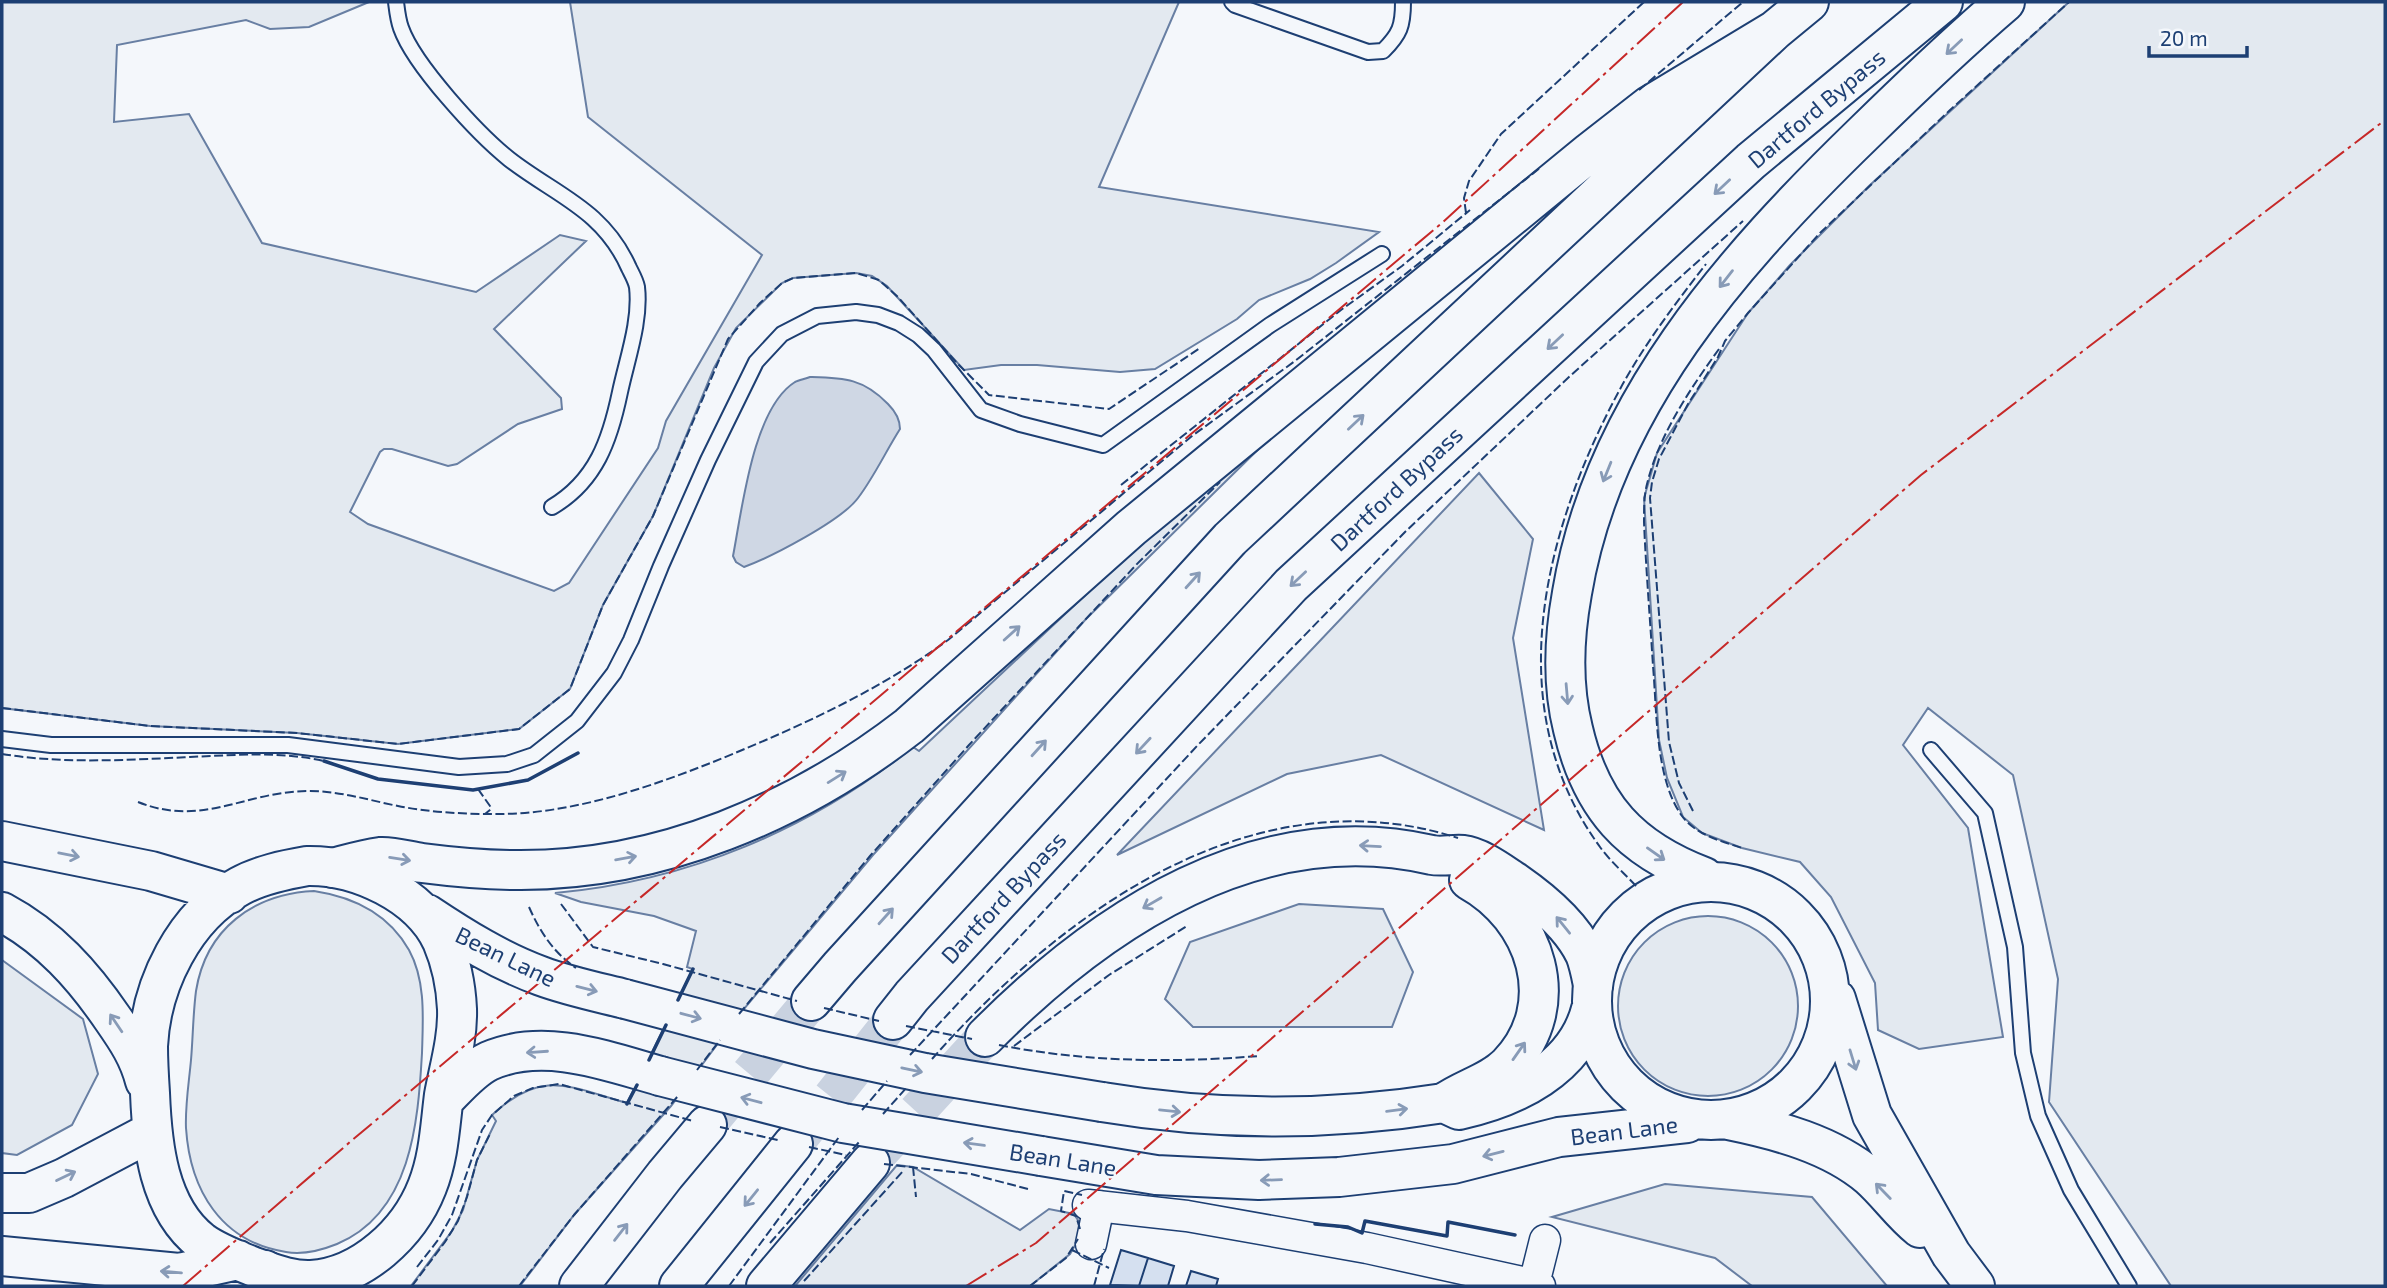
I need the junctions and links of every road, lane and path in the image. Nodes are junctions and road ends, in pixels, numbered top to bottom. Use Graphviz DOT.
graph roads {
  1 [pos="396,2"];
  2 [pos="1232,2"];
  3 [pos="1403,2"];
  4 [pos="1809,2"];
  5 [pos="1943,2"];
  6 [pos="2005,2"];
  7 [pos="1775,30"];
  8 [pos="1382,254"];
  9 [pos="552,507"];
  10 [pos="2,739"];
  11 [pos="1931,750"];
  12 [pos="2,841"];
  13 [pos="1437,856"];
  14 [pos="333,868"];
  15 [pos="1704,877"];
  16 [pos="229,894"];
  17 [pos="417,906"];
  18 [pos="2,912"];
  19 [pos="1827,971"];
  20 [pos="1592,997"];
  21 [pos="811,1001"];
  22 [pos="893,1020"];
  23 [pos="985,1037"];
  24 [pos="444,1100"];
  25 [pos="1444,1103"];
  26 [pos="1715,1121"];
  27 [pos="707,1125"];
  28 [pos="151,1132"];
  29 [pos="793,1144"];
  30 [pos="870,1163"];
  31 [pos="2,1193"];
  32 [pos="1545,1240"];
  33 [pos="1091,1244"];
  34 [pos="1951,1254"];
  35 [pos="2,1256"];
  36 [pos="261,1272"];
  37 [pos="1537,1285"];
  38 [pos="579,1286"];
  39 [pos="679,1286"];
  40 [pos="766,1286"];
  41 [pos="1975,1286"];
  42 [pos="2129,1286"];
  1 -- 9 [label="lane"];
  2 -- 3 [label="lane"];
  4 -- 7 [label="main road"];
  5 -- 22 [label="main road, Dartford Bypass, one-way"];
  6 -- 15 [label="main road, one-way"];
  14 -- 7 [label="main road, one-way"];
  21 -- 7 [label="main road, one-way"];
  8 -- 10 [label="lane"];
  11 -- 42 [label="lane"];
  12 -- 16 [label="main road, one-way"];
  20 -- 13 [label="main road, one-way"];
  13 -- 23 [label="main road, one-way"];
  25 -- 13 [label="main road, one-way"];
  14 -- 16 [label="main road"];
  14 -- 17 [label="main road, Bean Lane"];
  15 -- 19 [label="main road"];
  15 -- 20 [label="main road"];
  16 -- 28 [label="main road"];
  17 -- 24 [label="main road"];
  17 -- 25 [label="main road, Bean Lane, one-way, bridge"];
  28 -- 18 [label="main road, one-way"];
  19 -- 26 [label="main road"];
  19 -- 34 [label="main road, Bean Lane, one-way"];
  20 -- 25 [label="main road, Bean Lane"];
  20 -- 26 [label="main road"];
  26 -- 24 [label="main road, Bean Lane, one-way, bridge"];
  24 -- 36 [label="main road"];
  34 -- 26 [label="main road, Bean Lane, one-way"];
  38 -- 27 [label="main road, one-way"];
  31 -- 28 [label="main road, one-way"];
  28 -- 36 [label="main road"];
  29 -- 39 [label="main road, one-way"];
  30 -- 40 [label="main road"];
  32 -- 37 [label="street, Bean Lane"];
  33 -- 37 [label="street, Bean Lane"];
  34 -- 41 [label="main road, Bean Lane"];
  36 -- 35 [label="main road, one-way"];
}
